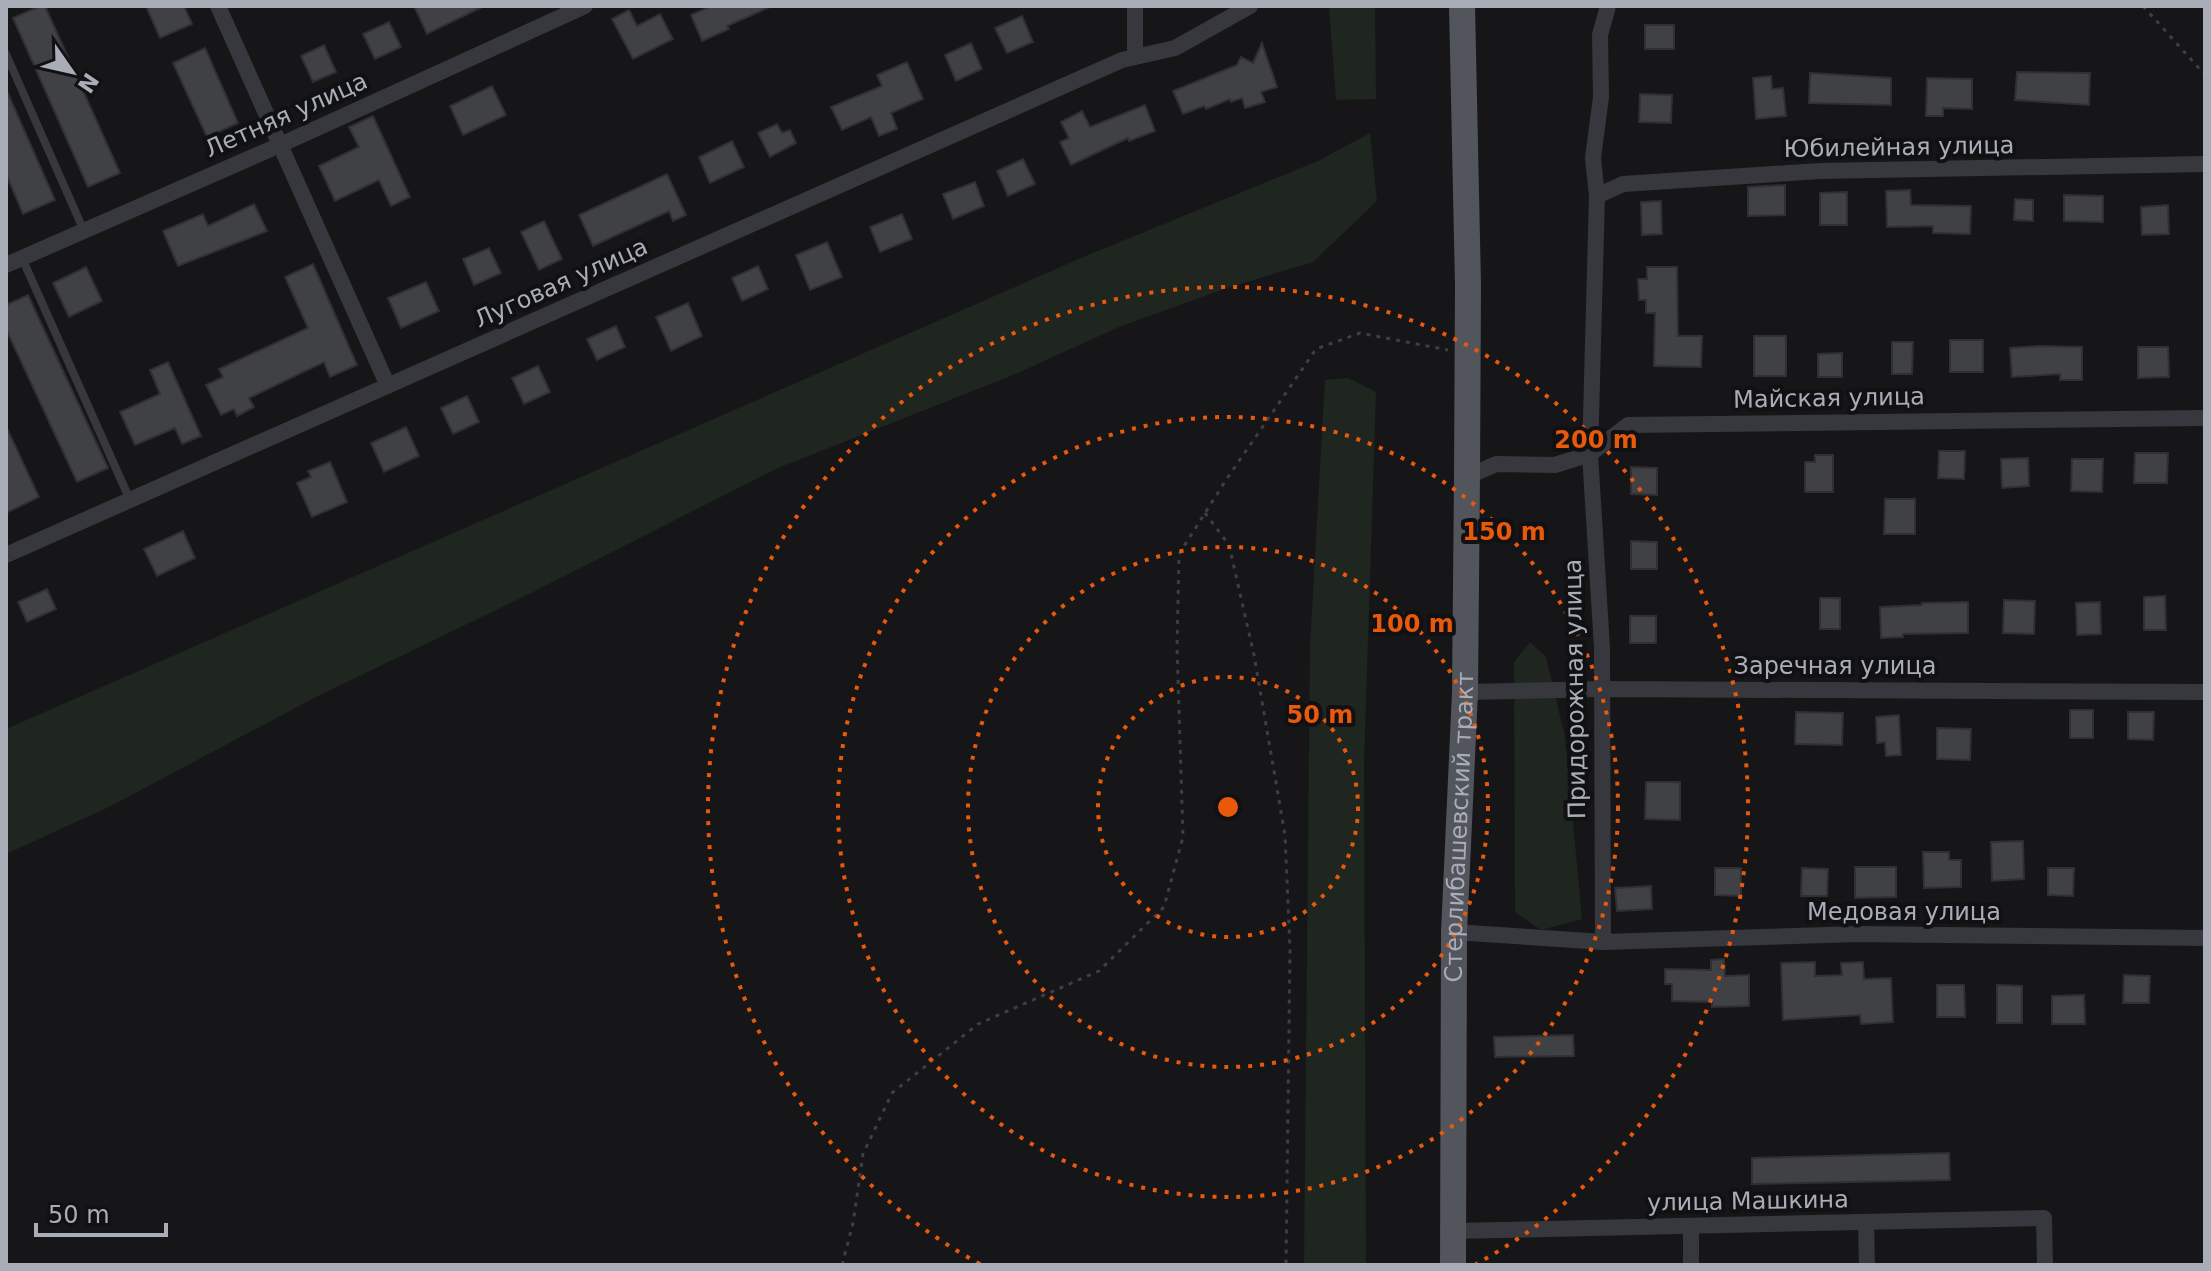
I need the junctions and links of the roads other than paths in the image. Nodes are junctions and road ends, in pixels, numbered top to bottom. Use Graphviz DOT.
graph roads {
  1 [pos="218,6"];
  2 [pos="585,6"];
  3 [pos="1135,6"];
  4 [pos="1250,6"];
  5 [pos="1462,6"];
  6 [pos="1608,6"];
  7 [pos="6,54"];
  8 [pos="1135,55"];
  9 [pos="280,145"];
  10 [pos="2205,164"];
  11 [pos="1597,196"];
  12 [pos="84,231"];
  13 [pos="22,258"];
  14 [pos="6,265"];
  15 [pos="388,386"];
  16 [pos="2205,418"];
  17 [pos="1590,454"];
  18 [pos="1467,477"];
  19 [pos="130,500"];
  20 [pos="7,552"];
  21 [pos="1603,689"];
  22 [pos="1465,692"];
  23 [pos="2205,692"];
  24 [pos="1454,932"];
  25 [pos="2205,938"];
  26 [pos="1603,942"];
  27 [pos="1866,1222"];
  28 [pos="1691,1226"];
  29 [pos="1453,1231"];
  30 [pos="1453,1265"];
  31 [pos="1691,1265"];
  32 [pos="1867,1265"];
  33 [pos="2045,1265"];
  1 -- 9 [label="street"];
  2 -- 9 [label="street, Летняя улица"];
  3 -- 8 [label="street"];
  4 -- 8 [label="street, Луговая улица"];
  5 -- 18 [label="main road, Стерлибашевский тракт"];
  6 -- 11 [label="street, Придорожная улица"];
  7 -- 12 [label="lane"];
  8 -- 15 [label="street, Луговая улица"];
  9 -- 12 [label="street, Летняя улица"];
  9 -- 15 [label="street"];
  10 -- 11 [label="street, Юбилейная улица"];
  11 -- 17 [label="street, Придорожная улица"];
  12 -- 13 [label="street, Летняя улица"];
  13 -- 14 [label="street, Летняя улица"];
  13 -- 19 [label="lane"];
  15 -- 19 [label="street, Луговая улица"];
  16 -- 17 [label="street, Майская улица"];
  17 -- 18 [label="street, Майская улица"];
  17 -- 21 [label="street, Придорожная улица"];
  18 -- 22 [label="main road, Стерлибашевский тракт"];
  19 -- 20 [label="street, Луговая улица"];
  21 -- 22 [label="street, Заречная улица"];
  21 -- 23 [label="street, Заречная улица"];
  21 -- 26 [label="street, Придорожная улица"];
  22 -- 24 [label="main road, Стерлибашевский тракт"];
  24 -- 26 [label="street, Медовая улица"];
  24 -- 29 [label="main road, Стерлибашевский тракт"];
  25 -- 26 [label="street, Медовая улица"];
  27 -- 28 [label="street, улица Машкина"];
  27 -- 32 [label="street"];
  27 -- 33 [label="street, улица Машкина"];
  28 -- 29 [label="street, улица Машкина"];
  28 -- 31 [label="street"];
  29 -- 30 [label="main road, Стерлибашевский тракт"];
}
